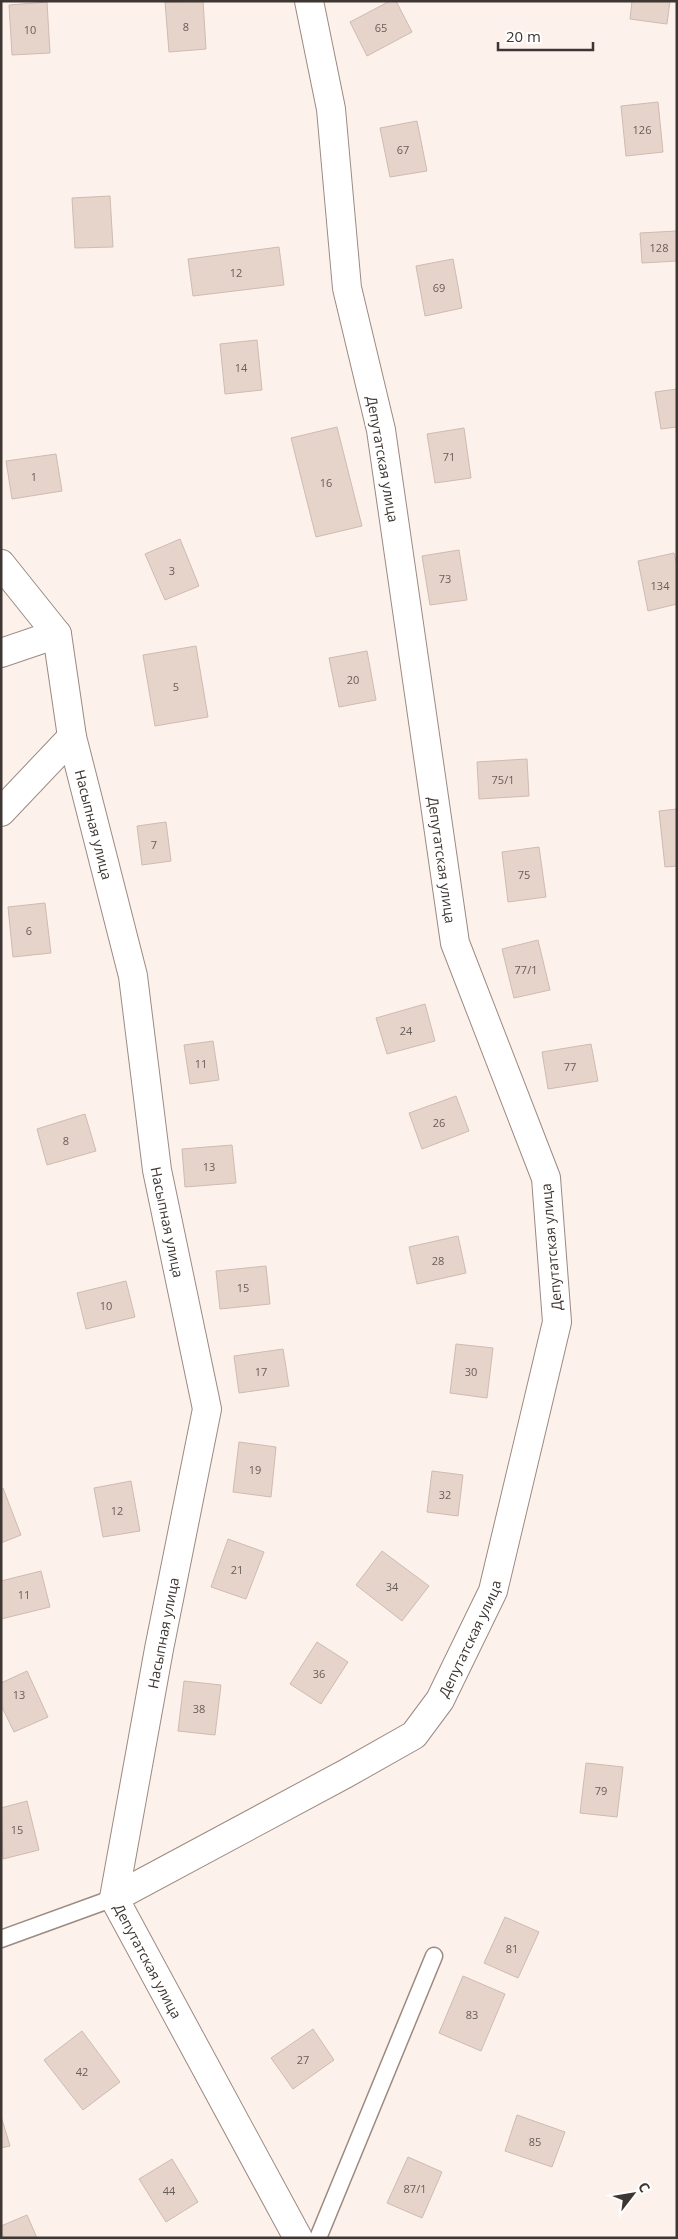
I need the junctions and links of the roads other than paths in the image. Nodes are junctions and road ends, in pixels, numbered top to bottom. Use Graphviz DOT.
graph roads {
  1 [pos="309,1"];
  2 [pos="1,564"];
  3 [pos="57,634"];
  4 [pos="1,653"];
  5 [pos="72,737"];
  6 [pos="1,812"];
  7 [pos="114,1898"];
  8 [pos="1,1939"];
  9 [pos="434,1956"];
  10 [pos="298,2238"];
  11 [pos="318,2238"];
  1 -- 7 [label="street, Депутатская улица"];
  2 -- 3 [label="street"];
  3 -- 4 [label="street"];
  3 -- 5 [label="street, Насыпная улица"];
  5 -- 6 [label="street"];
  5 -- 7 [label="street, Насыпная улица"];
  7 -- 8 [label="lane"];
  7 -- 10 [label="street, Депутатская улица"];
  9 -- 11 [label="lane"];
}
